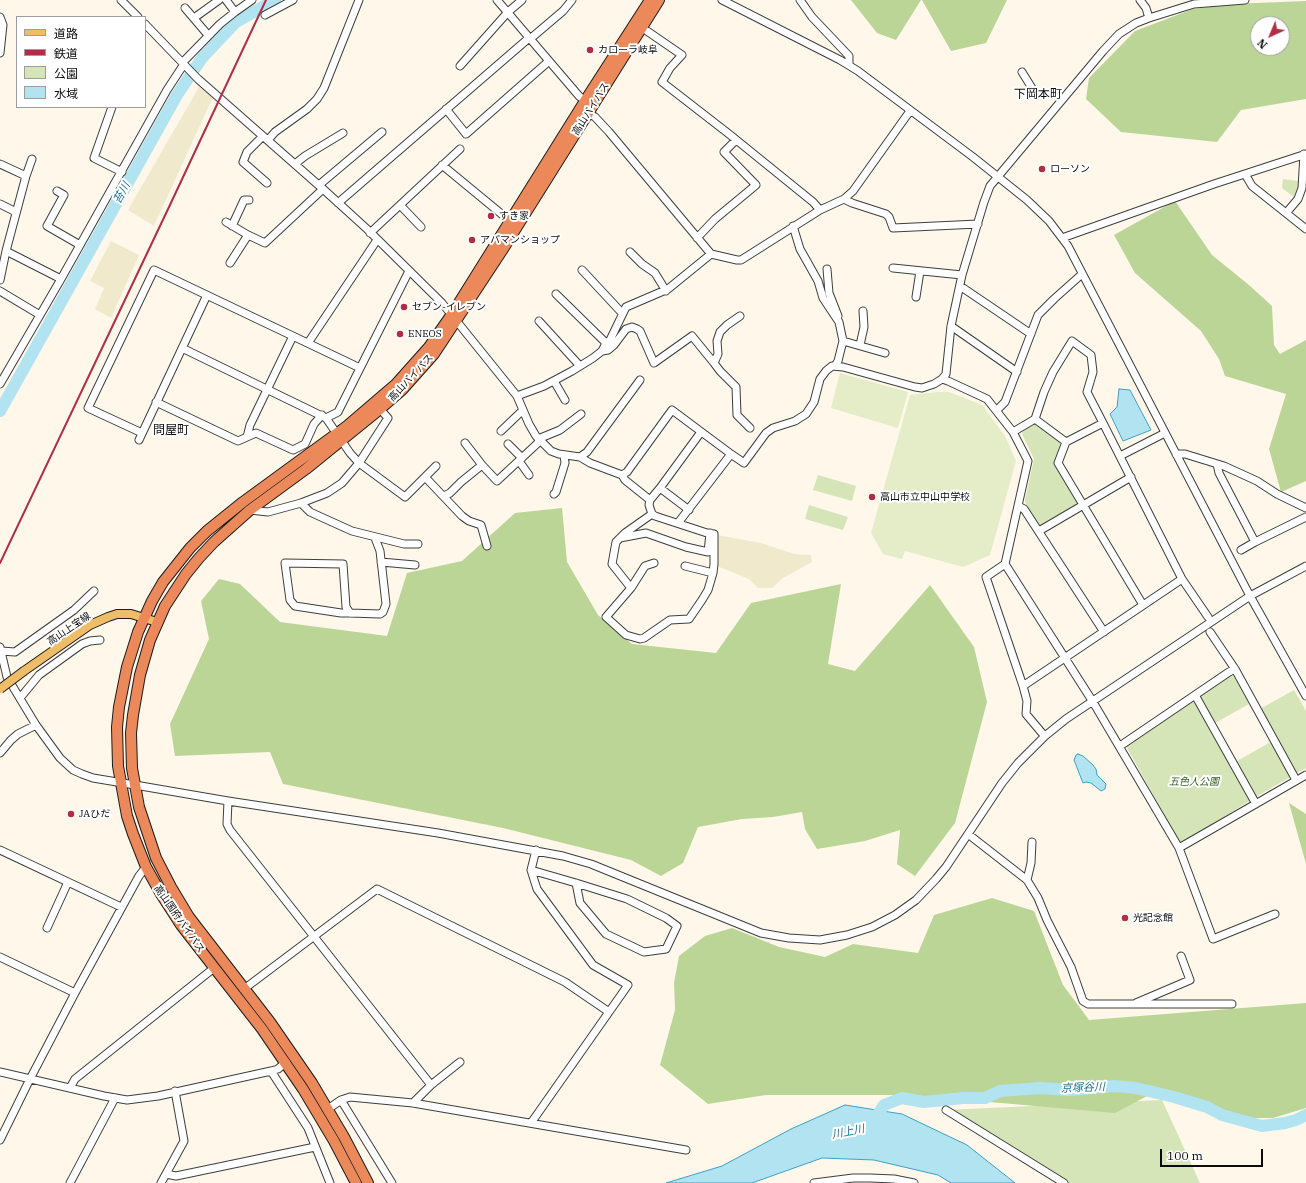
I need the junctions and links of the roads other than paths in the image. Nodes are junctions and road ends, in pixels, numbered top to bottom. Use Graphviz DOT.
graph roads {
  1 [pos="219,0"];
  2 [pos="226,0"];
  3 [pos="252,0"];
  4 [pos="292,0"];
  5 [pos="359,0"];
  6 [pos="497,0"];
  7 [pos="522,0"];
  8 [pos="572,0"];
  9 [pos="650,0"];
  10 [pos="659,0"];
  11 [pos="722,0"];
  12 [pos="800,0"];
  13 [pos="1140,0"];
  14 [pos="1245,0"];
  15 [pos="123,1"];
  16 [pos="1208,1"];
  17 [pos="185,8"];
  18 [pos="235,12"];
  19 [pos="508,12"];
  20 [pos="265,15"];
  21 [pos="137,16"];
  22 [pos="0,17"];
  23 [pos="194,18"];
  24 [pos="1149,18"];
  25 [pos="146,25"];
  26 [pos="647,31"];
  27 [pos="208,35"];
  28 [pos="529,38"];
  29 [pos="0,53"];
  30 [pos="549,61"];
  31 [pos="184,64"];
  32 [pos="849,65"];
  33 [pos="460,66"];
  34 [pos="1022,72"];
  35 [pos="1035,93"];
  36 [pos="585,101"];
  37 [pos="112,108"];
  38 [pos="446,109"];
  39 [pos="910,111"];
  40 [pos="588,113"];
  41 [pos="382,132"];
  42 [pos="343,133"];
  43 [pos="265,138"];
  44 [pos="736,140"];
  45 [pos="460,149"];
  46 [pos="1305,154"];
  47 [pos="32,159"];
  48 [pos="0,164"];
  49 [pos="295,164"];
  50 [pos="442,165"];
  51 [pos="122,172"];
  52 [pos="1245,174"];
  53 [pos="26,176"];
  54 [pos="998,177"];
  55 [pos="267,183"];
  56 [pos="321,187"];
  57 [pos="57,191"];
  58 [pos="844,199"];
  59 [pos="249,200"];
  60 [pos="338,203"];
  61 [pos="0,204"];
  62 [pos="400,205"];
  63 [pos="820,210"];
  64 [pos="16,212"];
  65 [pos="1287,212"];
  66 [pos="510,221"];
  67 [pos="978,224"];
  68 [pos="793,226"];
  69 [pos="421,227"];
  70 [pos="1306,228"];
  71 [pos="370,233"];
  72 [pos="248,235"];
  73 [pos="697,238"];
  74 [pos="1062,238"];
  75 [pos="377,240"];
  76 [pos="80,245"];
  77 [pos="6,251"];
  78 [pos="630,252"];
  79 [pos="711,254"];
  80 [pos="230,263"];
  81 [pos="893,268"];
  82 [pos="827,269"];
  83 [pos="582,270"];
  84 [pos="409,271"];
  85 [pos="920,271"];
  86 [pos="1082,274"];
  87 [pos="962,275"];
  88 [pos="61,279"];
  89 [pos="0,280"];
  90 [pos="960,286"];
  91 [pos="0,291"];
  92 [pos="666,291"];
  93 [pos="556,294"];
  94 [pos="207,295"];
  95 [pos="916,297"];
  96 [pos="863,311"];
  97 [pos="622,313"];
  98 [pos="40,315"];
  99 [pos="740,316"];
  100 [pos="454,318"];
  101 [pos="539,321"];
  102 [pos="839,322"];
  103 [pos="951,326"];
  104 [pos="1031,334"];
  105 [pos="293,336"];
  106 [pos="844,341"];
  107 [pos="308,343"];
  108 [pos="606,343"];
  109 [pos="860,345"];
  110 [pos="182,348"];
  111 [pos="602,351"];
  112 [pos="884,353"];
  113 [pos="714,363"];
  114 [pos="580,366"];
  115 [pos="835,366"];
  116 [pos="360,368"];
  117 [pos="1016,372"];
  118 [pos="942,379"];
  119 [pos="640,380"];
  120 [pos="554,381"];
  121 [pos="0,384"];
  122 [pos="268,389"];
  123 [pos="517,396"];
  124 [pos="565,400"];
  125 [pos="156,402"];
  126 [pos="380,409"];
  127 [pos="523,410"];
  128 [pos="997,410"];
  129 [pos="581,414"];
  130 [pos="324,416"];
  131 [pos="1035,419"];
  132 [pos="1103,423"];
  133 [pos="750,428"];
  134 [pos="501,431"];
  135 [pos="701,432"];
  136 [pos="1013,432"];
  137 [pos="142,433"];
  138 [pos="1165,433"];
  139 [pos="247,437"];
  140 [pos="339,438"];
  141 [pos="139,440"];
  142 [pos="539,440"];
  143 [pos="1066,442"];
  144 [pos="465,443"];
  145 [pos="508,444"];
  146 [pos="732,454"];
  147 [pos="1176,454"];
  148 [pos="564,455"];
  149 [pos="1120,456"];
  150 [pos="580,457"];
  151 [pos="520,460"];
  152 [pos="359,463"];
  153 [pos="482,464"];
  154 [pos="1217,464"];
  155 [pos="436,466"];
  156 [pos="622,474"];
  157 [pos="529,475"];
  158 [pos="425,477"];
  159 [pos="1131,477"];
  160 [pos="660,488"];
  161 [pos="554,494"];
  162 [pos="444,496"];
  163 [pos="650,500"];
  164 [pos="300,503"];
  165 [pos="1083,505"];
  166 [pos="1018,506"];
  167 [pos="1306,508"];
  168 [pos="250,510"];
  169 [pos="689,510"];
  170 [pos="652,514"];
  171 [pos="1306,517"];
  172 [pos="678,523"];
  173 [pos="1039,531"];
  174 [pos="710,534"];
  175 [pos="375,538"];
  176 [pos="620,538"];
  177 [pos="1255,542"];
  178 [pos="418,544"];
  179 [pos="487,546"];
  180 [pos="1241,550"];
  181 [pos="381,562"];
  182 [pos="654,563"];
  183 [pos="1005,564"];
  184 [pos="415,565"];
  185 [pos="685,566"];
  186 [pos="1306,566"];
  187 [pos="712,573"];
  188 [pos="1182,579"];
  189 [pos="631,588"];
  190 [pos="94,591"];
  191 [pos="1250,596"];
  192 [pos="1143,605"];
  193 [pos="350,613"];
  194 [pos="1208,616"];
  195 [pos="144,618"];
  196 [pos="157,622"];
  197 [pos="1104,632"];
  198 [pos="1210,632"];
  199 [pos="100,640"];
  200 [pos="1,649"];
  201 [pos="1065,658"];
  202 [pos="1235,669"];
  203 [pos="1023,686"];
  204 [pos="0,689"];
  205 [pos="1195,695"];
  206 [pos="1306,696"];
  207 [pos="20,698"];
  208 [pos="1093,702"];
  209 [pos="36,725"];
  210 [pos="1042,733"];
  211 [pos="1120,746"];
  212 [pos="0,753"];
  213 [pos="1306,775"];
  214 [pos="1296,780"];
  215 [pos="120,783"];
  216 [pos="135,785"];
  217 [pos="228,801"];
  218 [pos="1256,804"];
  219 [pos="968,834"];
  220 [pos="1032,842"];
  221 [pos="1179,848"];
  222 [pos="0,850"];
  223 [pos="536,850"];
  224 [pos="146,867"];
  225 [pos="531,870"];
  226 [pos="1027,880"];
  227 [pos="68,882"];
  228 [pos="576,883"];
  229 [pos="122,907"];
  230 [pos="1275,914"];
  231 [pos="47,928"];
  232 [pos="314,935"];
  233 [pos="1181,956"];
  234 [pos="0,957"];
  235 [pos="214,968"];
  236 [pos="244,989"];
  237 [pos="75,993"];
  238 [pos="1132,1004"];
  239 [pos="1232,1004"];
  240 [pos="609,1012"];
  241 [pos="286,1062"];
  242 [pos="460,1062"];
  243 [pos="270,1071"];
  244 [pos="0,1072"];
  245 [pos="30,1079"];
  246 [pos="431,1085"];
  247 [pos="70,1088"];
  248 [pos="175,1091"];
  249 [pos="115,1098"];
  250 [pos="340,1100"];
  251 [pos="413,1103"];
  252 [pos="328,1109"];
  253 [pos="946,1110"];
  254 [pos="531,1122"];
  255 [pos="339,1139"];
  256 [pos="0,1140"];
  257 [pos="315,1147"];
  258 [pos="686,1150"];
  259 [pos="166,1174"];
  260 [pos="70,1183"];
  261 [pos="161,1183"];
  262 [pos="330,1183"];
  263 [pos="353,1183"];
  264 [pos="356,1183"];
  265 [pos="368,1183"];
  266 [pos="392,1183"];
  267 [pos="814,1183"];
  268 [pos="914,1183"];
  269 [pos="1064,1183"];
  1 -- 23 [label="street"];
  2 -- 18 [label="street"];
  3 -- 18 [label="street"];
  4 -- 20 [label="street"];
  5 -- 43 [label="street"];
  6 -- 19 [label="street"];
  7 -- 19 [label="street"];
  8 -- 28 [label="street"];
  9 -- 36 [label="highway, 高山バイパス"];
  10 -- 40 [label="highway, 高山バイパス"];
  11 -- 32 [label="street"];
  12 -- 32 [label="street"];
  13 -- 24 [label="street"];
  14 -- 16 [label="street"];
  15 -- 21 [label="street"];
  16 -- 24 [label="street"];
  17 -- 23 [label="street"];
  18 -- 27 [label="street"];
  19 -- 28 [label="street"];
  19 -- 33 [label="street"];
  22 -- 29 [label="street"];
  23 -- 27 [label="street"];
  24 -- 54 [label="street"];
  25 -- 31 [label="street"];
  26 -- 44 [label="street"];
  27 -- 31 [label="street"];
  28 -- 30 [label="street"];
  28 -- 38 [label="street"];
  30 -- 36 [label="street"];
  30 -- 38 [label="street"];
  31 -- 43 [label="street"];
  31 -- 51 [label="street"];
  32 -- 39 [label="street"];
  34 -- 35 [label="street"];
  36 -- 66 [label="highway, 高山バイパス"];
  37 -- 51 [label="street"];
  38 -- 60 [label="street"];
  39 -- 54 [label="street"];
  39 -- 58 [label="street"];
  40 -- 73 [label="street"];
  40 -- 100 [label="highway, 高山バイパス"];
  41 -- 56 [label="street"];
  42 -- 49 [label="street"];
  43 -- 49 [label="street"];
  43 -- 55 [label="street"];
  44 -- 63 [label="street"];
  44 -- 73 [label="street"];
  45 -- 50 [label="street"];
  46 -- 52 [label="street"];
  46 -- 65 [label="street"];
  47 -- 53 [label="street"];
  48 -- 53 [label="street"];
  49 -- 56 [label="street"];
  50 -- 62 [label="street"];
  50 -- 66 [label="street"];
  51 -- 76 [label="street"];
  52 -- 65 [label="street"];
  52 -- 74 [label="street"];
  53 -- 64 [label="street"];
  54 -- 67 [label="street"];
  54 -- 74 [label="street"];
  56 -- 60 [label="street"];
  56 -- 72 [label="street"];
  57 -- 76 [label="street"];
  58 -- 63 [label="street"];
  58 -- 67 [label="street"];
  59 -- 72 [label="street"];
  60 -- 71 [label="street"];
  61 -- 64 [label="street"];
  62 -- 69 [label="street"];
  62 -- 71 [label="street"];
  63 -- 68 [label="street"];
  64 -- 77 [label="street"];
  65 -- 70 [label="street"];
  66 -- 100 [label="highway, 高山バイパス"];
  67 -- 87 [label="street"];
  68 -- 79 [label="street"];
  68 -- 102 [label="street"];
  71 -- 75 [label="street"];
  72 -- 80 [label="street"];
  73 -- 79 [label="street"];
  74 -- 86 [label="street"];
  75 -- 84 [label="street"];
  75 -- 107 [label="street"];
  76 -- 88 [label="street"];
  77 -- 88 [label="street"];
  77 -- 89 [label="street"];
  78 -- 92 [label="street"];
  79 -- 92 [label="street"];
  81 -- 85 [label="street"];
  82 -- 102 [label="street"];
  83 -- 97 [label="street"];
  84 -- 100 [label="street"];
  84 -- 116 [label="street"];
  85 -- 87 [label="street"];
  85 -- 95 [label="street"];
  86 -- 104 [label="street"];
  86 -- 138 [label="street"];
  87 -- 90 [label="street"];
  88 -- 98 [label="street"];
  90 -- 103 [label="street"];
  90 -- 104 [label="street"];
  91 -- 98 [label="street"];
  92 -- 97 [label="street"];
  93 -- 108 [label="street"];
  94 -- 105 [label="street"];
  94 -- 110 [label="street"];
  94 -- 137 [label="street"];
  96 -- 109 [label="street"];
  97 -- 108 [label="street"];
  98 -- 121 [label="street"];
  99 -- 113 [label="street"];
  100 -- 123 [label="street"];
  100 -- 126 [label="highway, 高山バイパス"];
  100 -- 140 [label="highway, 高山バイパス"];
  101 -- 114 [label="street"];
  102 -- 106 [label="street"];
  103 -- 117 [label="street"];
  103 -- 118 [label="street"];
  104 -- 117 [label="street"];
  105 -- 107 [label="street"];
  105 -- 122 [label="street"];
  106 -- 109 [label="street"];
  106 -- 115 [label="street"];
  107 -- 116 [label="street"];
  108 -- 111 [label="street"];
  109 -- 112 [label="street"];
  110 -- 122 [label="street"];
  110 -- 125 [label="street"];
  111 -- 113 [label="street"];
  111 -- 114 [label="street"];
  113 -- 133 [label="street"];
  114 -- 120 [label="street"];
  115 -- 118 [label="street"];
  115 -- 146 [label="street"];
  116 -- 130 [label="street"];
  117 -- 128 [label="street"];
  118 -- 128 [label="street"];
  119 -- 150 [label="street"];
  120 -- 123 [label="street"];
  120 -- 124 [label="street"];
  122 -- 130 [label="street"];
  122 -- 139 [label="street"];
  123 -- 127 [label="street"];
  125 -- 137 [label="street"];
  125 -- 139 [label="street"];
  126 -- 140 [label="highway, 高山バイパス"];
  126 -- 152 [label="street"];
  127 -- 134 [label="street"];
  127 -- 142 [label="street"];
  128 -- 136 [label="street"];
  129 -- 142 [label="street"];
  130 -- 139 [label="street"];
  130 -- 140 [label="street"];
  131 -- 132 [label="street"];
  131 -- 136 [label="street"];
  131 -- 143 [label="street"];
  132 -- 143 [label="street"];
  132 -- 149 [label="street"];
  135 -- 146 [label="street"];
  135 -- 156 [label="street"];
  135 -- 160 [label="street"];
  136 -- 166 [label="street"];
  137 -- 141 [label="street"];
  138 -- 147 [label="street"];
  138 -- 149 [label="street"];
  140 -- 152 [label="street"];
  140 -- 168 [label="highway, 高山バイパス"];
  140 -- 195 [label="highway, 高山バイパス"];
  142 -- 148 [label="street"];
  142 -- 151 [label="street"];
  143 -- 165 [label="street"];
  144 -- 153 [label="street"];
  145 -- 151 [label="street"];
  146 -- 169 [label="street"];
  147 -- 154 [label="street"];
  147 -- 191 [label="street"];
  148 -- 150 [label="street"];
  148 -- 161 [label="street"];
  149 -- 159 [label="street"];
  150 -- 156 [label="street"];
  151 -- 153 [label="street"];
  151 -- 157 [label="street"];
  152 -- 158 [label="street"];
  152 -- 164 [label="street"];
  153 -- 162 [label="street"];
  154 -- 167 [label="street"];
  154 -- 177 [label="street"];
  155 -- 158 [label="street"];
  156 -- 163 [label="street"];
  158 -- 162 [label="street"];
  159 -- 165 [label="street"];
  159 -- 188 [label="street"];
  160 -- 163 [label="street"];
  160 -- 169 [label="street"];
  162 -- 179 [label="street"];
  163 -- 170 [label="street"];
  164 -- 168 [label="street"];
  164 -- 175 [label="street"];
  165 -- 173 [label="street"];
  165 -- 192 [label="street"];
  166 -- 173 [label="street"];
  166 -- 183 [label="street"];
  168 -- 196 [label="highway, 高山バイパス"];
  169 -- 172 [label="street"];
  170 -- 172 [label="street"];
  170 -- 176 [label="street"];
  171 -- 177 [label="street"];
  172 -- 174 [label="street"];
  173 -- 197 [label="street"];
  174 -- 176 [label="street"];
  174 -- 187 [label="street"];
  175 -- 178 [label="street"];
  175 -- 181 [label="street"];
  176 -- 189 [label="street"];
  177 -- 180 [label="street"];
  181 -- 184 [label="street"];
  181 -- 193 [label="street"];
  182 -- 189 [label="street"];
  183 -- 201 [label="street"];
  183 -- 203 [label="street"];
  185 -- 187 [label="street"];
  186 -- 191 [label="street"];
  187 -- 189 [label="street"];
  188 -- 192 [label="street"];
  188 -- 194 [label="street"];
  190 -- 200 [label="street"];
  191 -- 206 [label="street"];
  191 -- 208 [label="street"];
  192 -- 197 [label="street"];
  193 -- 193 [label="street"];
  195 -- 196 [label="main road, 高山上宝線"];
  195 -- 204 [label="main road, 高山上宝線, bridge"];
  195 -- 215 [label="highway, 高山国府バイパス"];
  196 -- 216 [label="highway, 高山国府バイパス"];
  197 -- 201 [label="street"];
  198 -- 202 [label="street"];
  199 -- 207 [label="street"];
  200 -- 207 [label="street"];
  201 -- 203 [label="street"];
  201 -- 208 [label="street"];
  202 -- 205 [label="street"];
  202 -- 214 [label="street"];
  203 -- 210 [label="street"];
  205 -- 211 [label="street"];
  205 -- 218 [label="street"];
  207 -- 209 [label="street"];
  208 -- 211 [label="street"];
  208 -- 219 [label="street"];
  209 -- 212 [label="street"];
  209 -- 215 [label="street"];
  211 -- 221 [label="street"];
  213 -- 214 [label="street"];
  214 -- 218 [label="street"];
  215 -- 216 [label="street"];
  215 -- 224 [label="highway, 高山国府バイパス"];
  216 -- 217 [label="street"];
  216 -- 236 [label="highway, 高山国府バイパス"];
  217 -- 223 [label="street"];
  217 -- 232 [label="street"];
  218 -- 221 [label="street"];
  219 -- 223 [label="street"];
  219 -- 226 [label="street"];
  220 -- 226 [label="street"];
  221 -- 230 [label="street"];
  222 -- 227 [label="street"];
  223 -- 225 [label="street"];
  224 -- 229 [label="street"];
  224 -- 235 [label="highway, 高山国府バイパス"];
  225 -- 228 [label="street"];
  225 -- 240 [label="street"];
  226 -- 238 [label="street"];
  227 -- 229 [label="street"];
  227 -- 231 [label="street"];
  228 -- 228 [label="street"];
  229 -- 237 [label="street"];
  232 -- 236 [label="street"];
  232 -- 240 [label="street"];
  232 -- 246 [label="street"];
  233 -- 238 [label="street"];
  234 -- 237 [label="street"];
  235 -- 241 [label="highway, 高山国府バイパス"];
  235 -- 247 [label="street"];
  236 -- 252 [label="highway, 高山国府バイパス"];
  237 -- 245 [label="street"];
  238 -- 239 [label="street"];
  240 -- 254 [label="street"];
  241 -- 243 [label="street"];
  241 -- 255 [label="highway, 高山国府バイパス"];
  242 -- 246 [label="street"];
  243 -- 248 [label="street"];
  243 -- 257 [label="street"];
  244 -- 245 [label="street"];
  245 -- 247 [label="street"];
  245 -- 256 [label="street"];
  246 -- 251 [label="street"];
  247 -- 249 [label="street"];
  248 -- 249 [label="street"];
  248 -- 259 [label="street"];
  249 -- 260 [label="street"];
  250 -- 251 [label="street"];
  250 -- 252 [label="street"];
  250 -- 266 [label="street"];
  251 -- 254 [label="street"];
  252 -- 255 [label="highway, 高山国府バイパス"];
  253 -- 269 [label="street"];
  254 -- 258 [label="street"];
  255 -- 263 [label="highway"];
  255 -- 264 [label="highway, 高山国府バイパス"];
  255 -- 265 [label="highway, 高山国府バイパス"];
  257 -- 259 [label="street"];
  257 -- 262 [label="street"];
  259 -- 261 [label="street"];
  267 -- 268 [label="street"];
}
